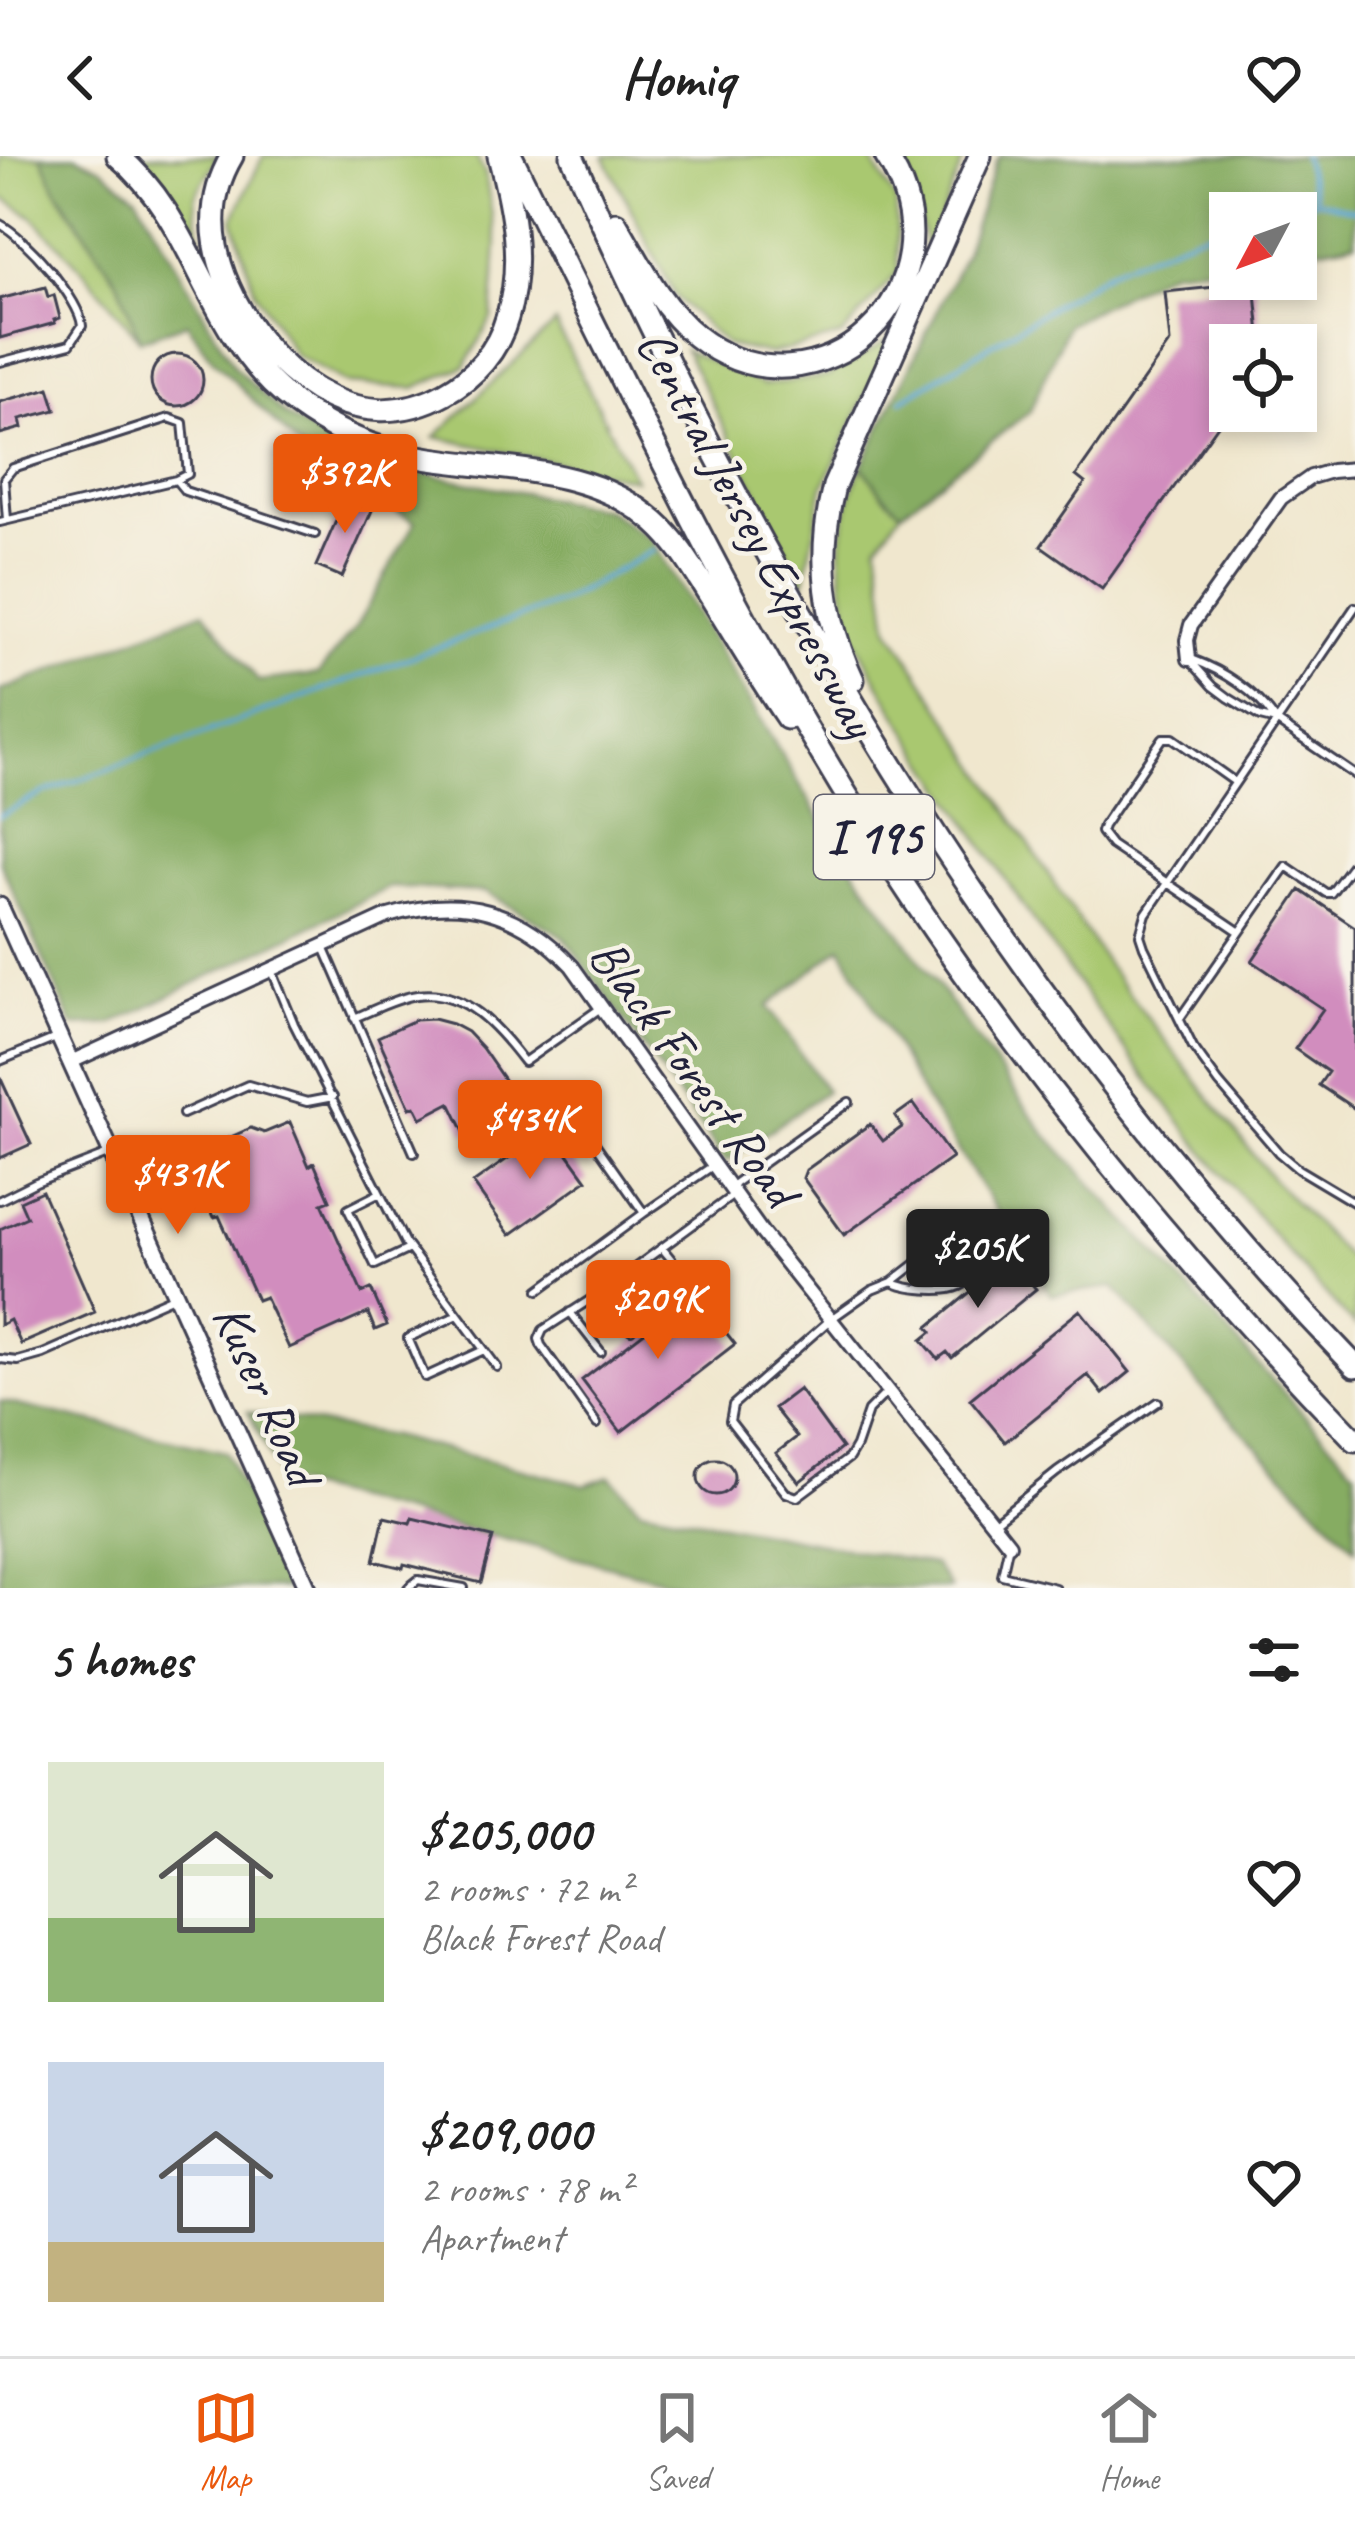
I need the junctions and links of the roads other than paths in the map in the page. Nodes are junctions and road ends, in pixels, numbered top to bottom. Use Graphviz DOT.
graph roads {
  1 [pos="118,156"];
  2 [pos="232,156"];
  3 [pos="499,156"];
  4 [pos="511,156"];
  5 [pos="575,156"];
  6 [pos="886,156"];
  7 [pos="980,156"];
  8 [pos="0,224"];
  9 [pos="0,362"];
  10 [pos="1355,469"];
  11 [pos="176,480"];
  12 [pos="3,521"];
  13 [pos="315,534"];
  14 [pos="1355,607"];
  15 [pos="1189,658"];
  16 [pos="1276,721"];
  17 [pos="1355,775"];
  18 [pos="1235,782"];
  19 [pos="1355,861"];
  20 [pos="957,870"];
  21 [pos="1167,883"];
  22 [pos="911,896"];
  23 [pos="0,906"];
  24 [pos="1240,932"];
  25 [pos="323,946"];
  26 [pos="272,969"];
  27 [pos="602,1007"];
  28 [pos="354,1018"];
  29 [pos="1179,1020"];
  30 [pos="59,1037"];
  31 [pos="0,1061"];
  32 [pos="71,1062"];
  33 [pos="333,1097"];
  34 [pos="849,1102"];
  35 [pos="183,1114"];
  36 [pos="585,1129"];
  37 [pos="112,1153"];
  38 [pos="414,1153"];
  39 [pos="714,1165"];
  40 [pos="732,1190"];
  41 [pos="379,1193"];
  42 [pos="0,1200"];
  43 [pos="1355,1203"];
  44 [pos="644,1214"];
  45 [pos="662,1248"];
  46 [pos="410,1249"];
  47 [pos="690,1282"];
  48 [pos="892,1282"];
  49 [pos="539,1291"];
  50 [pos="602,1292"];
  51 [pos="176,1296"];
  52 [pos="569,1312"];
  53 [pos="458,1315"];
  54 [pos="831,1319"];
  55 [pos="631,1330"];
  56 [pos="484,1350"];
  57 [pos="601,1352"];
  58 [pos="0,1359"];
  59 [pos="1355,1366"];
  60 [pos="497,1367"];
  61 [pos="888,1391"];
  62 [pos="1158,1402"];
  63 [pos="597,1424"];
  64 [pos="1355,1440"];
  65 [pos="993,1523"];
  66 [pos="1009,1544"];
  67 [pos="308,1588"];
  68 [pos="409,1588"];
  69 [pos="464,1588"];
  70 [pos="1055,1588"];
  1 -- 22 [label="highway"];
  2 -- 3 [label="highway"];
  4 -- 22 [label="highway, Central Jersey Expressway / I 195"];
  5 -- 6 [label="highway"];
  5 -- 20 [label="highway, Central Jersey Expressway / I 195"];
  7 -- 20 [label="highway"];
  8 -- 9 [label="lane"];
  10 -- 15 [label="street"];
  11 -- 12 [label="lane"];
  11 -- 12 [label="lane"];
  11 -- 13 [label="lane"];
  14 -- 16 [label="lane"];
  15 -- 16 [label="lane"];
  15 -- 16 [label="lane"];
  16 -- 17 [label="lane"];
  16 -- 18 [label="lane"];
  18 -- 21 [label="lane"];
  18 -- 21 [label="lane"];
  19 -- 24 [label="lane"];
  20 -- 59 [label="highway, Central Jersey Expressway / I 195"];
  21 -- 24 [label="lane"];
  21 -- 29 [label="lane"];
  22 -- 64 [label="highway, Central Jersey Expressway / I 195"];
  23 -- 30 [label="street, Kuser Road"];
  24 -- 29 [label="lane"];
  25 -- 26 [label="street, Black Forest Road"];
  25 -- 27 [label="street, Black Forest Road"];
  25 -- 28 [label="lane"];
  26 -- 32 [label="street, Black Forest Road"];
  26 -- 33 [label="lane"];
  27 -- 28 [label="lane"];
  27 -- 39 [label="street, Black Forest Road"];
  28 -- 38 [label="lane"];
  29 -- 43 [label="lane"];
  30 -- 31 [label="lane"];
  30 -- 32 [label="street, Kuser Road"];
  32 -- 37 [label="street, Kuser Road"];
  33 -- 35 [label="lane"];
  33 -- 41 [label="lane"];
  34 -- 40 [label="lane"];
  36 -- 44 [label="lane"];
  37 -- 42 [label="lane"];
  37 -- 51 [label="street, Kuser Road"];
  39 -- 40 [label="street, Black Forest Road"];
  39 -- 44 [label="lane"];
  40 -- 45 [label="lane"];
  40 -- 54 [label="street, Black Forest Road"];
  41 -- 46 [label="lane"];
  41 -- 46 [label="lane"];
  44 -- 49 [label="lane"];
  45 -- 47 [label="lane"];
  45 -- 50 [label="lane"];
  46 -- 53 [label="lane"];
  48 -- 48 [label="lane"];
  48 -- 54 [label="lane"];
  50 -- 52 [label="lane"];
  50 -- 55 [label="lane"];
  51 -- 58 [label="lane"];
  51 -- 67 [label="street, Kuser Road"];
  52 -- 57 [label="lane"];
  52 -- 63 [label="lane"];
  53 -- 56 [label="lane"];
  53 -- 56 [label="lane"];
  54 -- 61 [label="street, Black Forest Road"];
  54 -- 61 [label="lane"];
  56 -- 60 [label="lane"];
  61 -- 65 [label="street, Black Forest Road"];
  62 -- 65 [label="lane"];
  65 -- 66 [label="street, Black Forest Road"];
  66 -- 70 [label="lane"];
  68 -- 69 [label="lane"];
}
